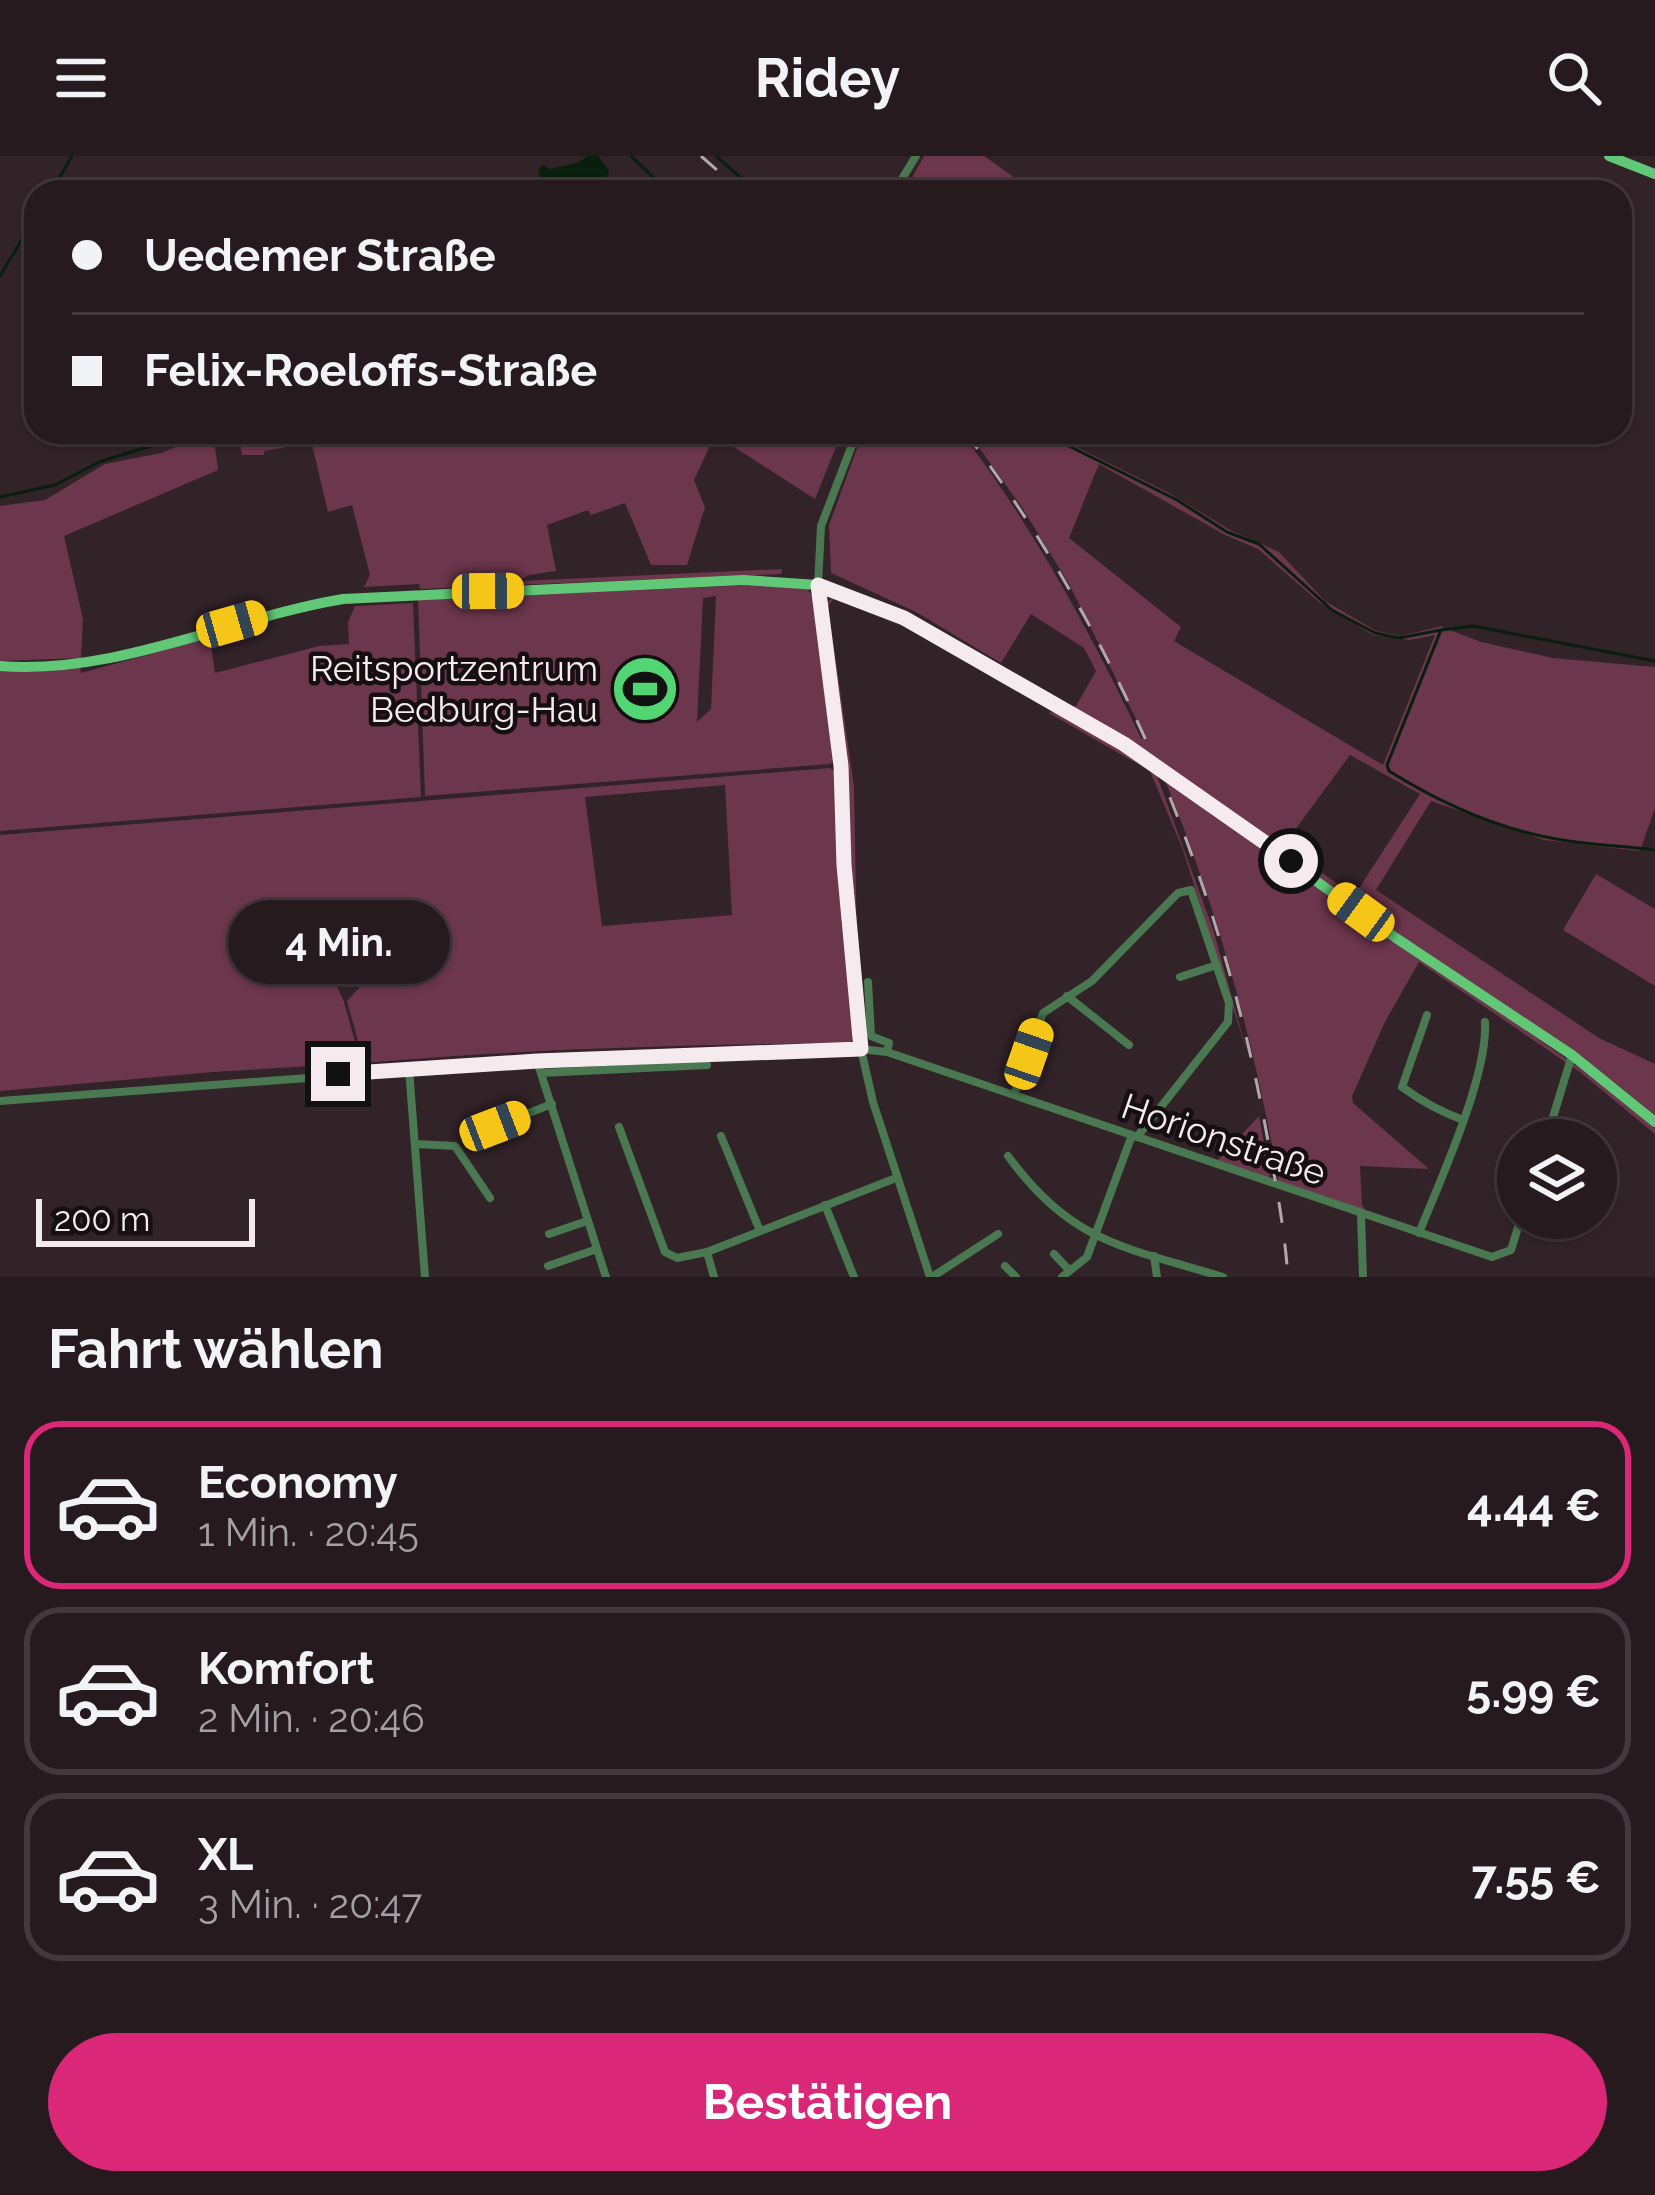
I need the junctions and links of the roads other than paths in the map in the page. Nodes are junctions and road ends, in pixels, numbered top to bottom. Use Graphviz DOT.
graph roads {
  1 [pos="1610,156"];
  2 [pos="1655,174"];
  3 [pos="852,444"];
  4 [pos="818,585"];
  5 [pos="0,666"];
  6 [pos="1217,965"];
  7 [pos="1180,977"];
  8 [pos="868,982"];
  9 [pos="1067,996"];
  10 [pos="1427,1015"];
  11 [pos="1485,1022"];
  12 [pos="1129,1045"];
  13 [pos="861,1049"];
  14 [pos="886,1052"];
  15 [pos="705,1054"];
  16 [pos="1572,1055"];
  17 [pos="537,1061"];
  18 [pos="409,1069"];
  19 [pos="541,1073"];
  20 [pos="1014,1095"];
  21 [pos="0,1101"];
  22 [pos="552,1104"];
  23 [pos="1552,1119"];
  24 [pos="1463,1120"];
  25 [pos="1655,1122"];
  26 [pos="495,1126"];
  27 [pos="620,1127"];
  28 [pos="721,1136"];
  29 [pos="1135,1136"];
  30 [pos="415,1144"];
  31 [pos="1008,1156"];
  32 [pos="896,1178"];
  33 [pos="490,1198"];
  34 [pos="825,1205"];
  35 [pos="1361,1214"];
  36 [pos="587,1221"];
  37 [pos="760,1231"];
  38 [pos="1419,1233"];
  39 [pos="549,1234"];
  40 [pos="998,1234"];
  41 [pos="1096,1238"];
  42 [pos="1514,1239"];
  43 [pos="597,1249"];
  44 [pos="707,1252"];
  45 [pos="1054,1254"];
  46 [pos="1154,1256"];
  47 [pos="548,1266"];
  48 [pos="1005,1266"];
  49 [pos="1065,1274"];
  50 [pos="425,1277"];
  51 [pos="606,1277"];
  52 [pos="715,1277"];
  53 [pos="854,1277"];
  54 [pos="931,1277"];
  55 [pos="1016,1277"];
  56 [pos="1156,1277"];
  57 [pos="1222,1277"];
  58 [pos="1363,1277"];
  1 -- 2 [label="main road"];
  3 -- 4 [label="street"];
  4 -- 5 [label="main road"];
  4 -- 13 [label="street"];
  4 -- 16 [label="main road"];
  6 -- 7 [label="street"];
  6 -- 9 [label="street"];
  6 -- 29 [label="street"];
  8 -- 14 [label="street"];
  9 -- 12 [label="street"];
  9 -- 20 [label="street"];
  10 -- 24 [label="street"];
  11 -- 24 [label="street"];
  13 -- 14 [label="street, Horionstraße"];
  13 -- 15 [label="street, Horionstraße"];
  13 -- 32 [label="street"];
  14 -- 20 [label="street, Horionstraße"];
  15 -- 17 [label="street"];
  15 -- 19 [label="street"];
  16 -- 23 [label="street"];
  16 -- 25 [label="main road"];
  17 -- 18 [label="street"];
  17 -- 19 [label="street"];
  18 -- 21 [label="street"];
  18 -- 30 [label="street"];
  19 -- 22 [label="street"];
  20 -- 29 [label="street, Horionstraße"];
  22 -- 26 [label="street"];
  22 -- 36 [label="street"];
  24 -- 38 [label="street"];
  27 -- 44 [label="street"];
  28 -- 37 [label="street"];
  29 -- 35 [label="street, Horionstraße"];
  29 -- 41 [label="street"];
  30 -- 33 [label="street"];
  30 -- 50 [label="street"];
  31 -- 41 [label="street"];
  32 -- 34 [label="street"];
  32 -- 54 [label="street"];
  34 -- 37 [label="street"];
  34 -- 53 [label="street"];
  35 -- 38 [label="street, Horionstraße"];
  35 -- 58 [label="street"];
  36 -- 39 [label="street"];
  36 -- 43 [label="street"];
  37 -- 44 [label="street"];
  38 -- 42 [label="street, Horionstraße"];
  40 -- 54 [label="street"];
  41 -- 46 [label="street"];
  41 -- 49 [label="street"];
  43 -- 47 [label="street"];
  43 -- 51 [label="street"];
  44 -- 52 [label="street"];
  45 -- 49 [label="street"];
  46 -- 56 [label="street"];
  46 -- 57 [label="street"];
  48 -- 55 [label="street"];
}
